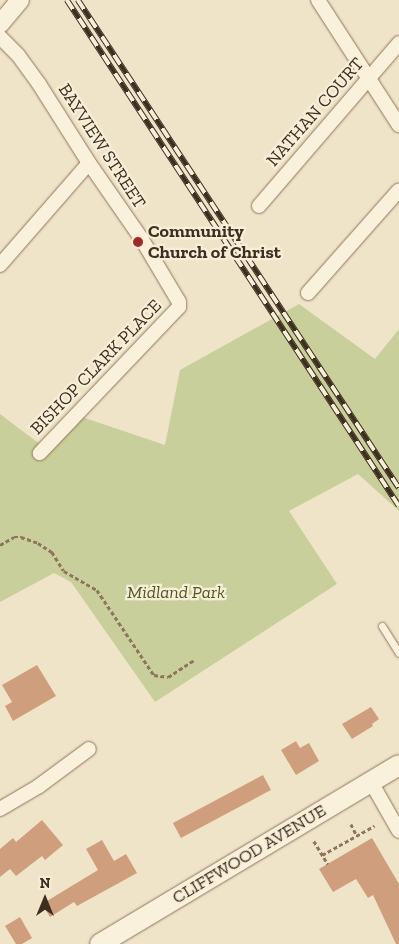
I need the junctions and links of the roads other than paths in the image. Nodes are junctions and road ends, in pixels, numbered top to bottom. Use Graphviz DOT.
graph roads {
  1 [pos="20,0"];
  2 [pos="318,0"];
  3 [pos="0,24"];
  4 [pos="0,37"];
  5 [pos="399,43"];
  6 [pos="369,79"];
  7 [pos="399,125"];
  8 [pos="89,162"];
  9 [pos="399,190"];
  10 [pos="260,206"];
  11 [pos="0,265"];
  12 [pos="308,293"];
  13 [pos="179,307"];
  14 [pos="40,453"];
  15 [pos="382,626"];
  16 [pos="399,653"];
  17 [pos="89,749"];
  18 [pos="399,765"];
  19 [pos="371,782"];
  20 [pos="0,809"];
  21 [pos="399,831"];
  22 [pos="100,944"];
  1 -- 3 [label="street"];
  2 -- 6 [label="street"];
  4 -- 8 [label="street, BAYVIEW STREET"];
  5 -- 6 [label="street, NATHAN COURT"];
  6 -- 7 [label="street"];
  6 -- 10 [label="street, NATHAN COURT"];
  8 -- 11 [label="street"];
  8 -- 13 [label="street, BAYVIEW STREET"];
  9 -- 12 [label="street"];
  13 -- 14 [label="street, BISHOP CLARK PLACE"];
  15 -- 16 [label="lane"];
  17 -- 20 [label="street"];
  18 -- 19 [label="main road, CLIFFWOOD AVENUE"];
  19 -- 21 [label="street"];
  19 -- 22 [label="main road, CLIFFWOOD AVENUE"];
}
